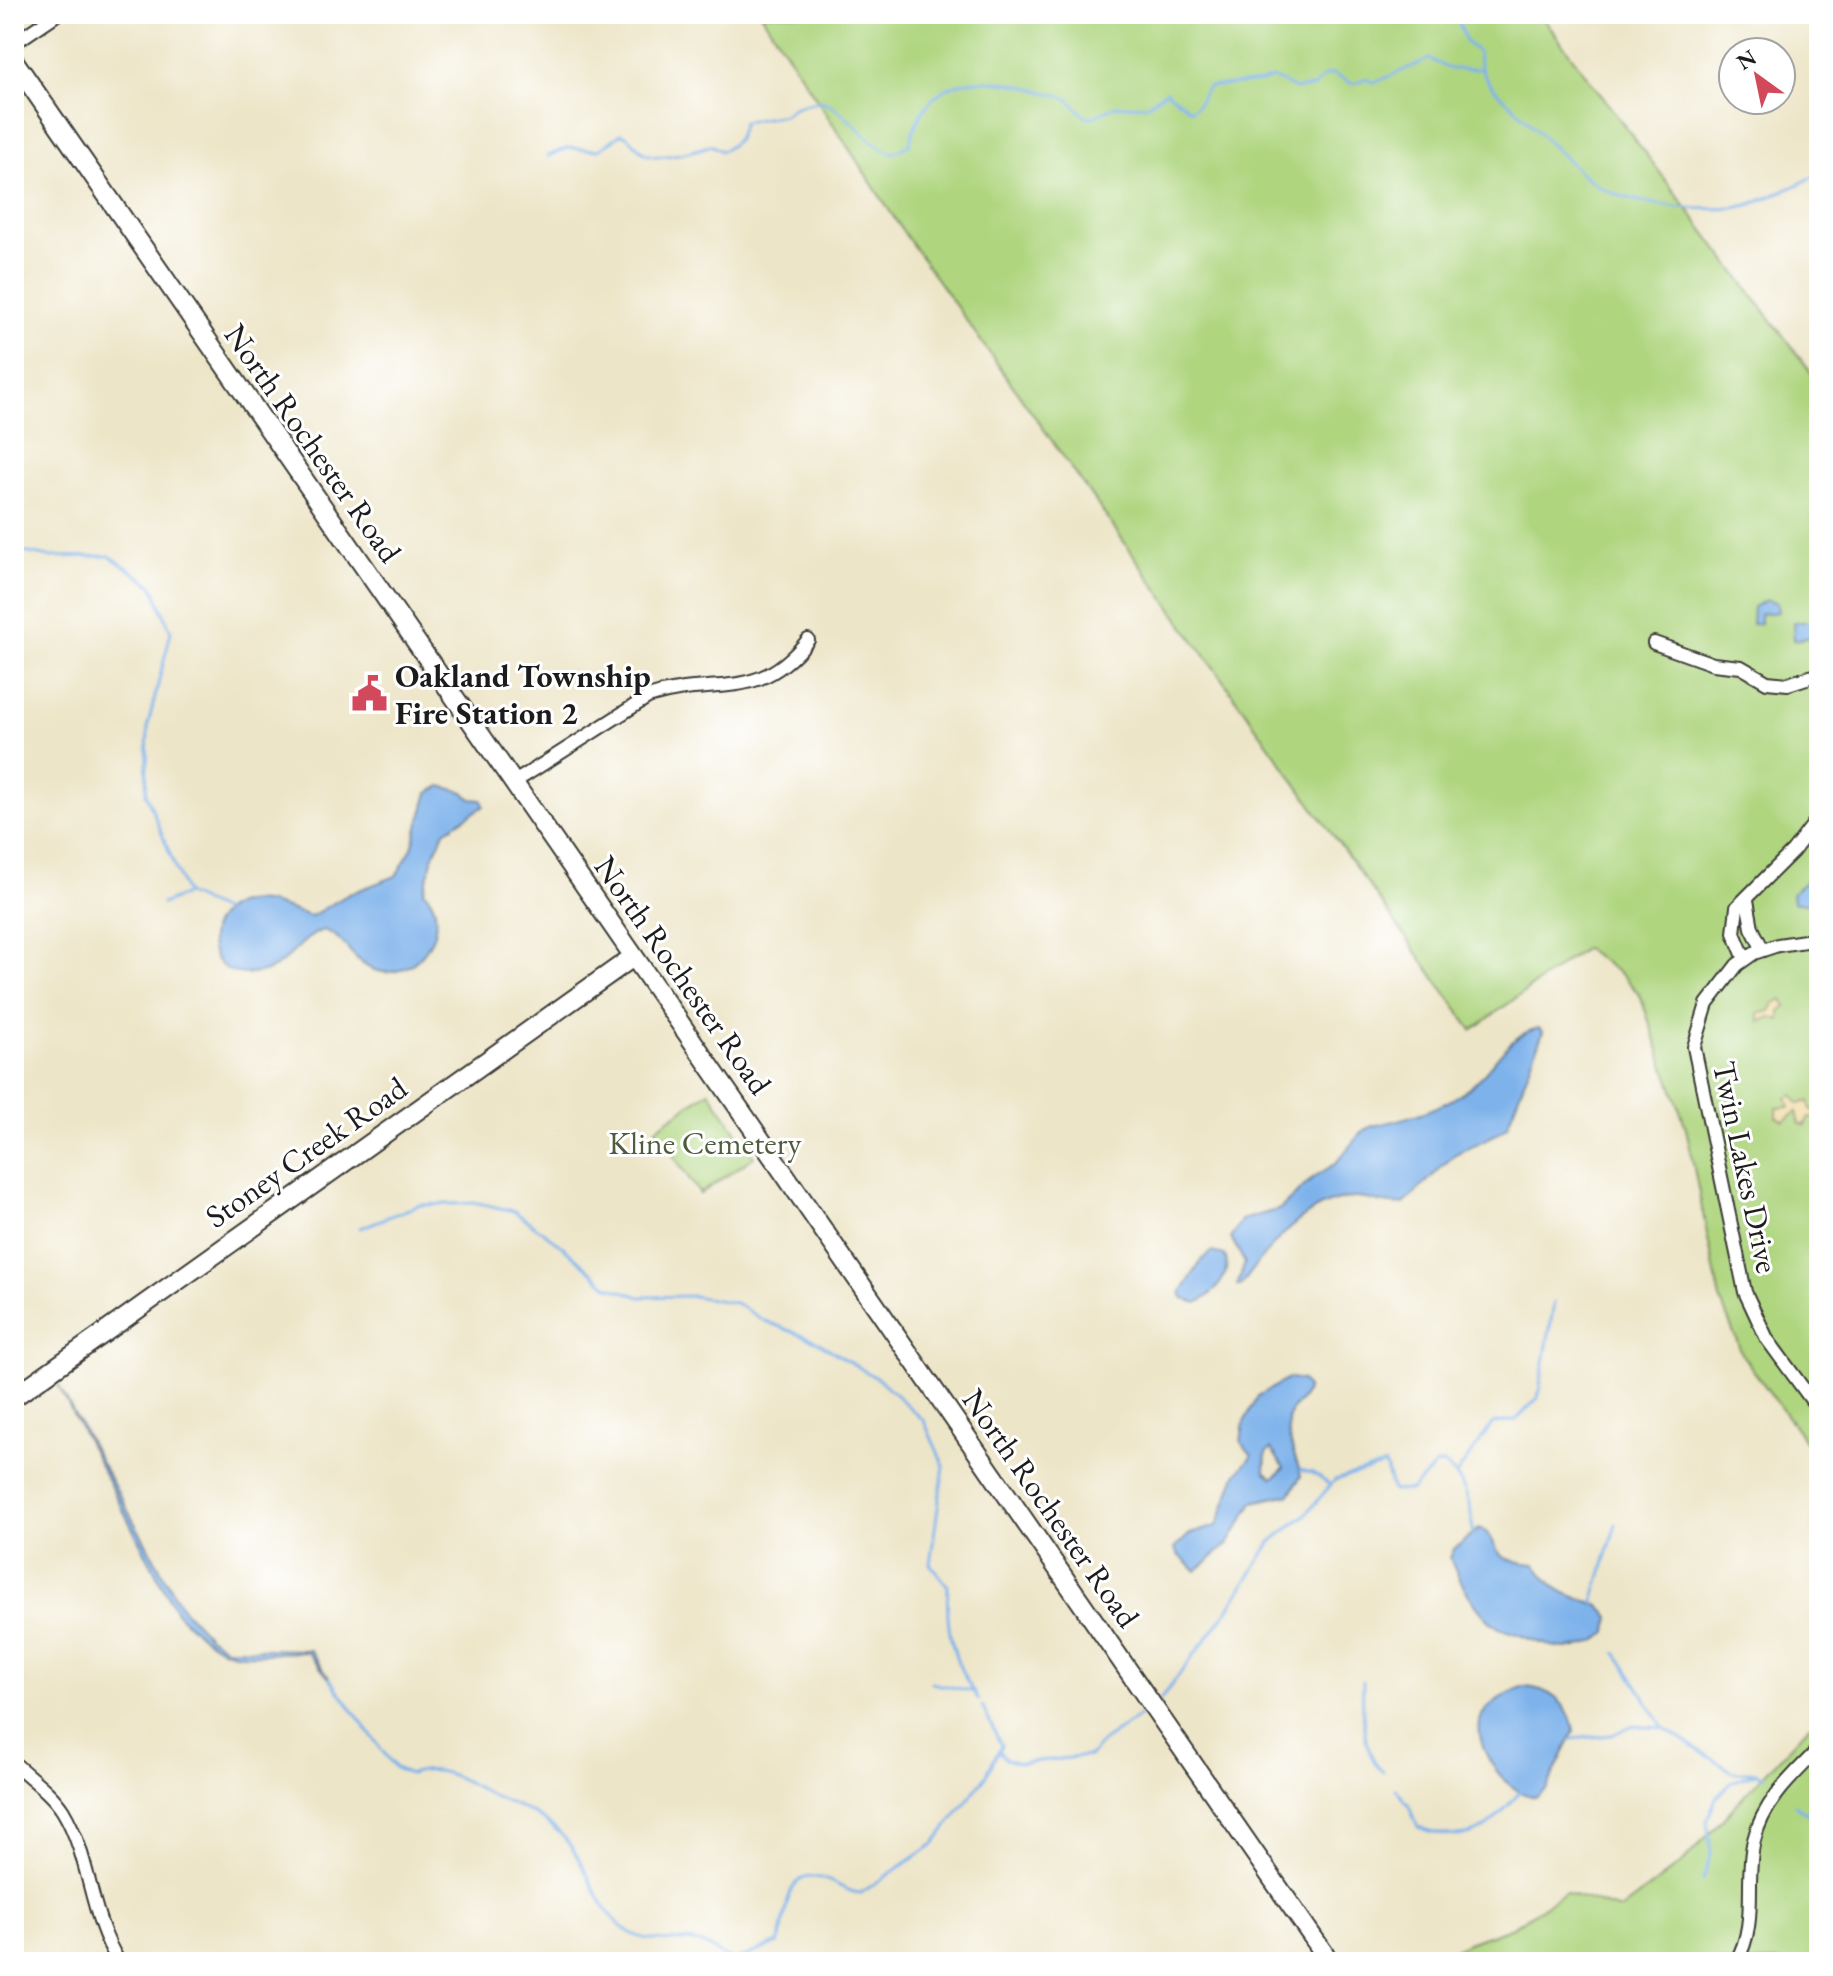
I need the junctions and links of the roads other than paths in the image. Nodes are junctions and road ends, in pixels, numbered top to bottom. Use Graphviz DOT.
graph roads {
  1 [pos="57,14"];
  2 [pos="14,43"];
  3 [pos="14,61"];
  4 [pos="808,640"];
  5 [pos="1654,643"];
  6 [pos="1819,674"];
  7 [pos="513,783"];
  8 [pos="1819,817"];
  9 [pos="1747,900"];
  10 [pos="1819,939"];
  11 [pos="1763,950"];
  12 [pos="633,957"];
  13 [pos="1745,959"];
  14 [pos="14,1397"];
  15 [pos="1819,1410"];
  16 [pos="1819,1749"];
  17 [pos="14,1763"];
  18 [pos="119,1962"];
  19 [pos="1330,1962"];
  20 [pos="1736,1962"];
  1 -- 2 [label="street"];
  3 -- 7 [label="main road, North Rochester Road"];
  4 -- 7 [label="street"];
  5 -- 6 [label="street"];
  7 -- 12 [label="main road, North Rochester Road"];
  8 -- 9 [label="street"];
  9 -- 11 [label="street"];
  9 -- 13 [label="street"];
  10 -- 11 [label="street, Twin Lakes Drive"];
  11 -- 13 [label="street, Twin Lakes Drive"];
  12 -- 14 [label="main road, Stoney Creek Road"];
  12 -- 19 [label="main road, North Rochester Road"];
  13 -- 15 [label="street, Twin Lakes Drive"];
  16 -- 20 [label="street"];
  17 -- 18 [label="street"];
}
